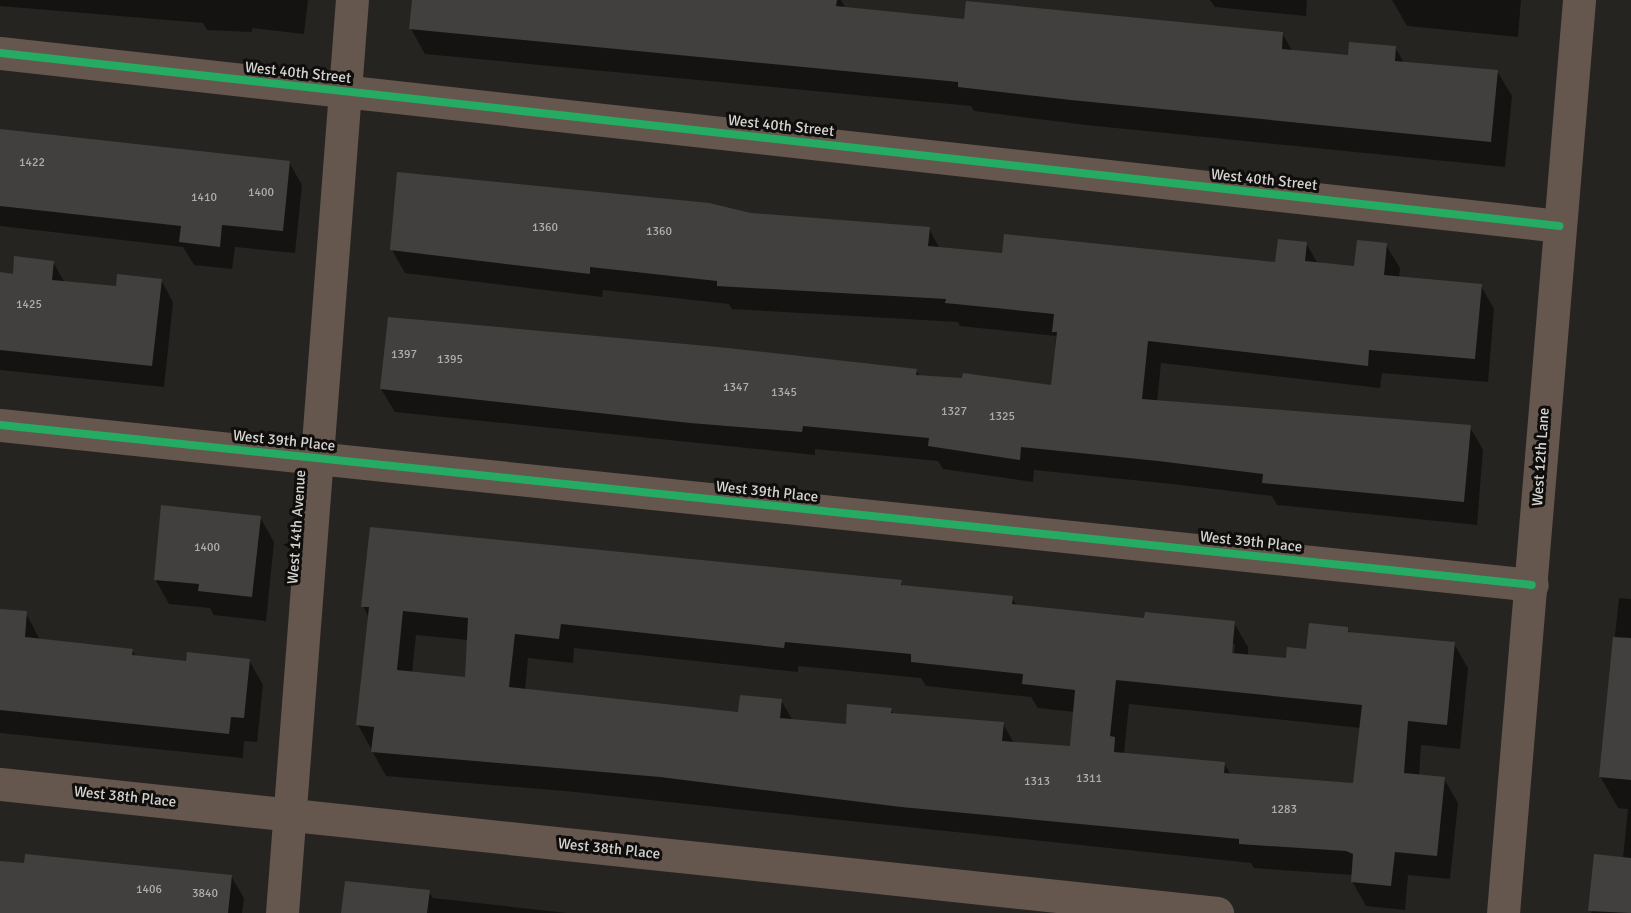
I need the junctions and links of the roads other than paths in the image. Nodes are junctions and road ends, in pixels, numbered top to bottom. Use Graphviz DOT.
graph roads {
  1 [pos="352,0"];
  2 [pos="1579,0"];
  3 [pos="0,53"];
  4 [pos="344,92"];
  5 [pos="1559,226"];
  6 [pos="0,425"];
  7 [pos="315,458"];
  8 [pos="1532,585"];
  9 [pos="0,784"];
  10 [pos="288,814"];
  11 [pos="282,913"];
  12 [pos="1217,913"];
  13 [pos="1503,913"];
  1 -- 4 [label="street, West 14th Avenue"];
  2 -- 5 [label="street, West 12th Lane"];
  3 -- 4 [label="street, West 40th Street"];
  4 -- 5 [label="street, West 40th Street"];
  4 -- 7 [label="street, West 14th Avenue"];
  5 -- 8 [label="street, West 12th Lane"];
  6 -- 7 [label="street, West 39th Place"];
  7 -- 8 [label="street, West 39th Place"];
  7 -- 10 [label="street, West 14th Avenue"];
  8 -- 13 [label="street, West 12th Lane"];
  9 -- 10 [label="street, West 38th Place"];
  10 -- 11 [label="street, West 14th Avenue"];
  10 -- 12 [label="street, West 38th Place"];
}
